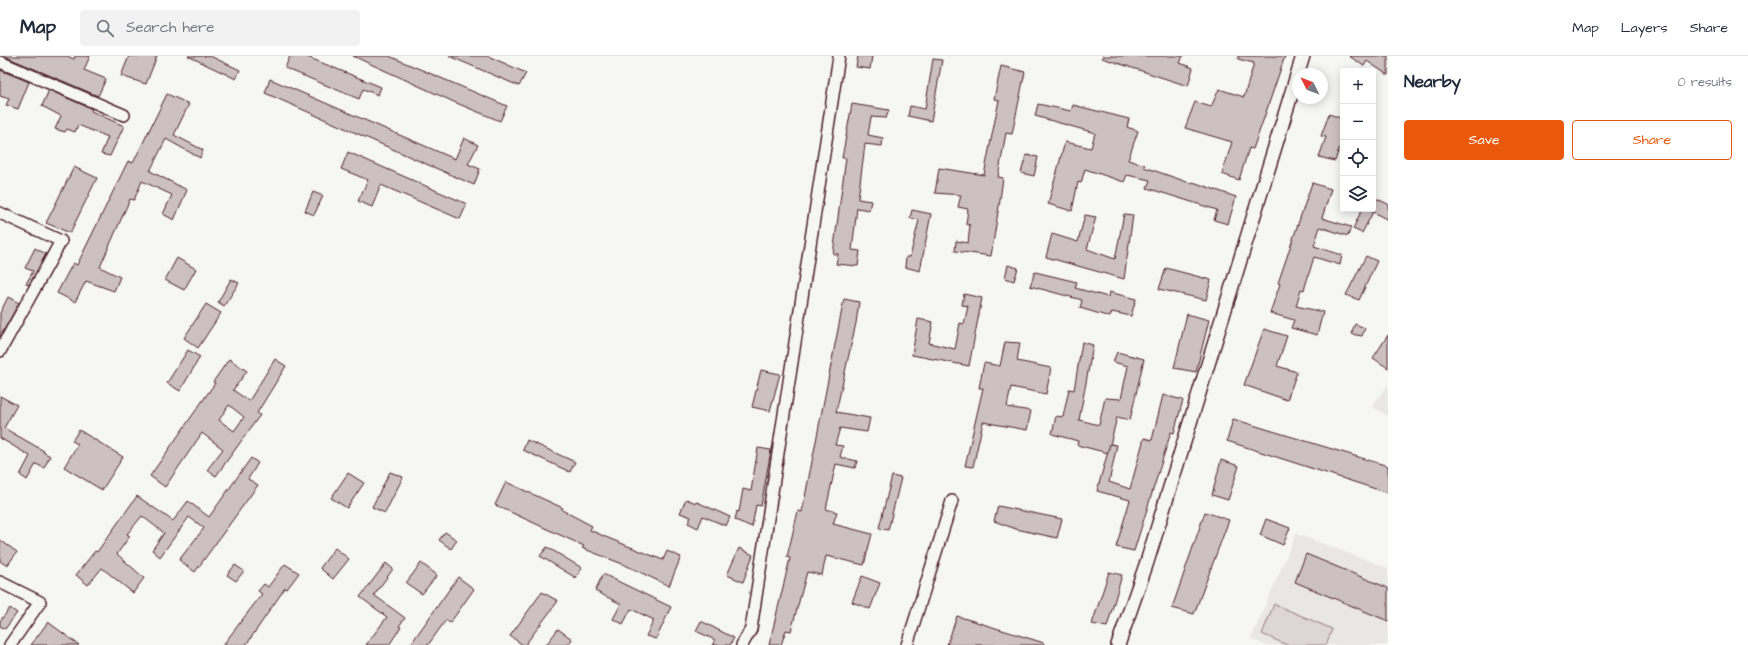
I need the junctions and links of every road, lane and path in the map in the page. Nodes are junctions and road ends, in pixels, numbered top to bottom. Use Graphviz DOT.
graph roads {
  1 [pos="838,56"];
  2 [pos="1303,56"];
  3 [pos="0,62"];
  4 [pos="124,115"];
  5 [pos="0,213"];
  6 [pos="0,351"];
  7 [pos="952,501"];
  8 [pos="0,582"];
  9 [pos="10,645"];
  10 [pos="742,645"];
  11 [pos="907,645"];
  12 [pos="1118,645"];
  1 -- 10 [label="street"];
  2 -- 12 [label="street"];
  3 -- 4 [label="street"];
  5 -- 6 [label="street"];
  7 -- 11 [label="street"];
  8 -- 9 [label="street"];
}
